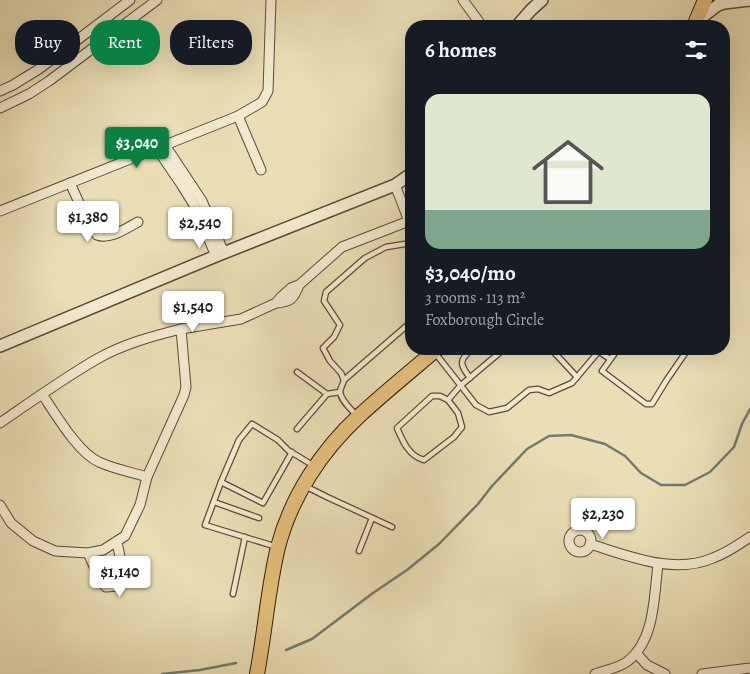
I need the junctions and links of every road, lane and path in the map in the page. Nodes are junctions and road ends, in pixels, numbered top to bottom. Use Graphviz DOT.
graph roads {
  1 [pos="130,0"];
  2 [pos="157,0"];
  3 [pos="271,0"];
  4 [pos="463,0"];
  5 [pos="542,0"];
  6 [pos="705,0"];
  7 [pos="750,0"];
  8 [pos="104,20"];
  9 [pos="130,20"];
  10 [pos="478,20"];
  11 [pos="522,20"];
  12 [pos="697,20"];
  13 [pos="700,20"];
  14 [pos="90,30"];
  15 [pos="90,50"];
  16 [pos="0,92"];
  17 [pos="0,108"];
  18 [pos="238,116"];
  19 [pos="161,147"];
  20 [pos="261,170"];
  21 [pos="405,178"];
  22 [pos="70,183"];
  23 [pos="396,184"];
  24 [pos="405,209"];
  25 [pos="0,211"];
  26 [pos="138,222"];
  27 [pos="405,225"];
  28 [pos="405,244"];
  29 [pos="220,255"];
  30 [pos="405,327"];
  31 [pos="181,329"];
  32 [pos="0,346"];
  33 [pos="429,355"];
  34 [pos="438,355"];
  35 [pos="465,355"];
  36 [pos="497,355"];
  37 [pos="557,355"];
  38 [pos="593,355"];
  39 [pos="604,355"];
  40 [pos="613,355"];
  41 [pos="684,355"];
  42 [pos="610,359"];
  43 [pos="297,372"];
  44 [pos="577,377"];
  45 [pos="470,378"];
  46 [pos="344,380"];
  47 [pos="460,386"];
  48 [pos="340,392"];
  49 [pos="42,394"];
  50 [pos="327,394"];
  51 [pos="448,400"];
  52 [pos="358,417"];
  53 [pos="0,423"];
  54 [pos="298,428"];
  55 [pos="292,452"];
  56 [pos="315,467"];
  57 [pos="147,477"];
  58 [pos="221,482"];
  59 [pos="304,485"];
  60 [pos="214,502"];
  61 [pos="0,505"];
  62 [pos="259,518"];
  63 [pos="372,518"];
  64 [pos="392,527"];
  65 [pos="245,537"];
  66 [pos="750,537"];
  67 [pos="117,542"];
  68 [pos="590,544"];
  69 [pos="278,547"];
  70 [pos="359,550"];
  71 [pos="88,553"];
  72 [pos="658,564"];
  73 [pos="233,594"];
  74 [pos="636,653"];
  75 [pos="750,663"];
  76 [pos="750,669"];
  77 [pos="258,674"];
  78 [pos="595,674"];
  79 [pos="665,674"];
  80 [pos="702,674"];
  1 -- 8 [label="street"];
  2 -- 9 [label="street"];
  3 -- 18 [label="street"];
  4 -- 10 [label="street"];
  5 -- 11 [label="street"];
  6 -- 12 [label="main road"];
  7 -- 13 [label="street"];
  14 -- 16 [label="street"];
  15 -- 17 [label="street"];
  18 -- 19 [label="street"];
  18 -- 20 [label="street"];
  19 -- 22 [label="street"];
  19 -- 29 [label="street"];
  21 -- 23 [label="street"];
  22 -- 25 [label="street"];
  22 -- 26 [label="street"];
  23 -- 24 [label="street"];
  23 -- 29 [label="street"];
  27 -- 31 [label="street"];
  28 -- 46 [label="lane"];
  29 -- 32 [label="street"];
  30 -- 46 [label="lane"];
  31 -- 49 [label="street"];
  31 -- 57 [label="street"];
  33 -- 52 [label="main road"];
  34 -- 47 [label="lane"];
  35 -- 45 [label="lane"];
  36 -- 45 [label="lane"];
  37 -- 44 [label="lane"];
  38 -- 44 [label="lane"];
  39 -- 42 [label="lane"];
  40 -- 42 [label="lane"];
  41 -- 42 [label="lane"];
  43 -- 50 [label="lane"];
  44 -- 47 [label="lane"];
  45 -- 47 [label="lane"];
  46 -- 48 [label="lane"];
  47 -- 51 [label="lane"];
  48 -- 50 [label="lane"];
  48 -- 52 [label="lane"];
  49 -- 53 [label="street"];
  49 -- 57 [label="street"];
  50 -- 54 [label="lane"];
  51 -- 51 [label="lane"];
  52 -- 56 [label="main road"];
  55 -- 56 [label="lane"];
  55 -- 58 [label="lane"];
  55 -- 58 [label="lane"];
  56 -- 59 [label="main road"];
  57 -- 67 [label="street"];
  58 -- 60 [label="lane"];
  59 -- 63 [label="lane"];
  59 -- 69 [label="main road"];
  60 -- 62 [label="lane"];
  60 -- 65 [label="lane"];
  61 -- 71 [label="street"];
  63 -- 64 [label="lane"];
  63 -- 70 [label="lane"];
  65 -- 69 [label="lane"];
  65 -- 73 [label="lane"];
  66 -- 72 [label="street"];
  67 -- 71 [label="street"];
  67 -- 71 [label="street"];
  68 -- 72 [label="street"];
  69 -- 77 [label="main road"];
  72 -- 74 [label="street"];
  74 -- 78 [label="street"];
  74 -- 79 [label="street"];
  75 -- 76 [label="street"];
  76 -- 80 [label="street"];
}
